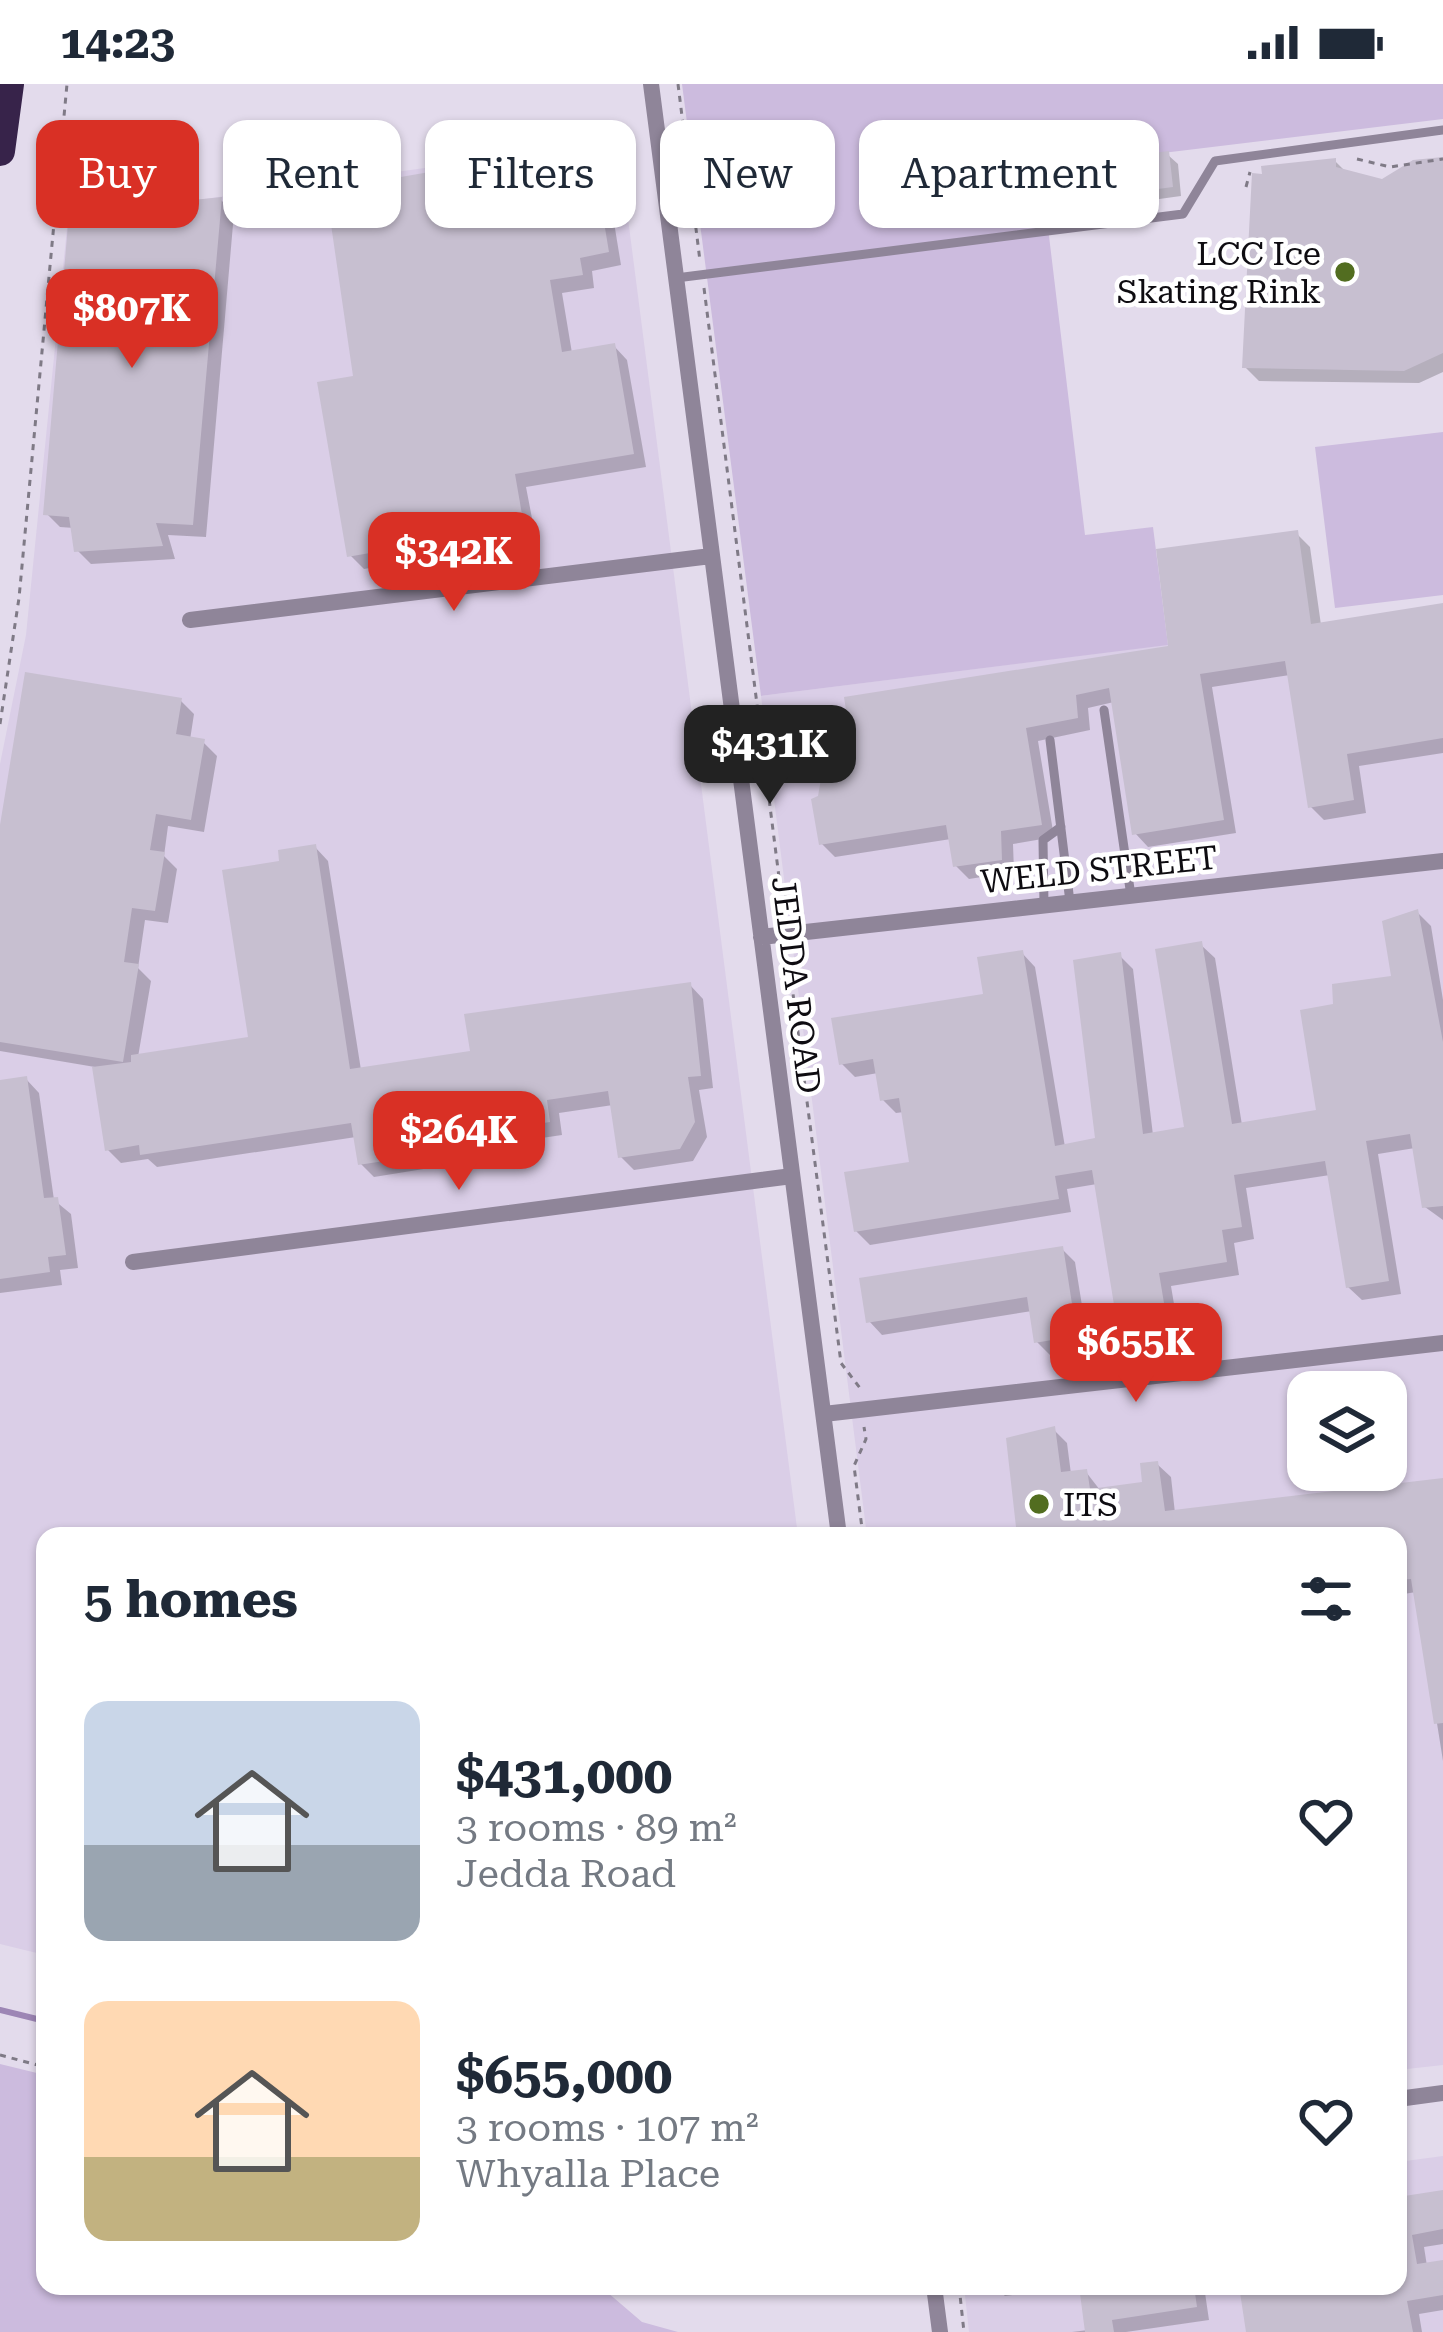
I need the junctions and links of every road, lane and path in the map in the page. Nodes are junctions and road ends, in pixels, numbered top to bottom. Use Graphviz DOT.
graph roads {
  1 [pos="9,84"];
  2 [pos="67,84"];
  3 [pos="651,84"];
  4 [pos="678,84"];
  5 [pos="1443,130"];
  6 [pos="0,151"];
  7 [pos="1350,158"];
  8 [pos="1443,159"];
  9 [pos="1252,166"];
  10 [pos="1246,187"];
  11 [pos="700,258"];
  12 [pos="676,278"];
  13 [pos="704,291"];
  14 [pos="711,556"];
  15 [pos="190,620"];
  16 [pos="1104,710"];
  17 [pos="0,724"];
  18 [pos="1050,740"];
  19 [pos="1061,827"];
  20 [pos="1443,861"];
  21 [pos="1131,896"];
  22 [pos="1070,902"];
  23 [pos="1044,905"];
  24 [pos="796,906"];
  25 [pos="761,938"];
  26 [pos="802,962"];
  27 [pos="792,1176"];
  28 [pos="133,1262"];
  29 [pos="1443,1343"];
  30 [pos="859,1382"];
  31 [pos="824,1414"];
  32 [pos="866,1439"];
  33 [pos="838,1527"];
  34 [pos="862,1527"];
  35 [pos="0,2054"];
  36 [pos="36,2064"];
  37 [pos="1443,2093"];
  38 [pos="1407,2098"];
  39 [pos="935,2295"];
  40 [pos="959,2295"];
  41 [pos="940,2332"];
  42 [pos="964,2332"];
  1 -- 6 [label="highway"];
  2 -- 17 [label="path"];
  3 -- 12 [label="street, JEDDA ROAD"];
  4 -- 11 [label="path"];
  5 -- 12 [label="lane"];
  7 -- 8 [label="path"];
  9 -- 10 [label="path"];
  12 -- 14 [label="street, JEDDA ROAD"];
  13 -- 24 [label="path"];
  14 -- 15 [label="street"];
  14 -- 25 [label="street, JEDDA ROAD"];
  16 -- 21 [label="lane"];
  18 -- 19 [label="lane"];
  19 -- 22 [label="lane"];
  19 -- 23 [label="lane"];
  20 -- 21 [label="street, WELD STREET"];
  21 -- 22 [label="street, WELD STREET"];
  22 -- 23 [label="street, WELD STREET"];
  23 -- 25 [label="street, WELD STREET"];
  25 -- 27 [label="street, JEDDA ROAD"];
  26 -- 30 [label="path"];
  27 -- 28 [label="street"];
  27 -- 31 [label="street, JEDDA ROAD"];
  29 -- 31 [label="street"];
  31 -- 33 [label="street, JEDDA ROAD"];
  32 -- 34 [label="path"];
  35 -- 36 [label="path"];
  37 -- 38 [label="street"];
  39 -- 41 [label="street"];
  40 -- 42 [label="path"];
}
